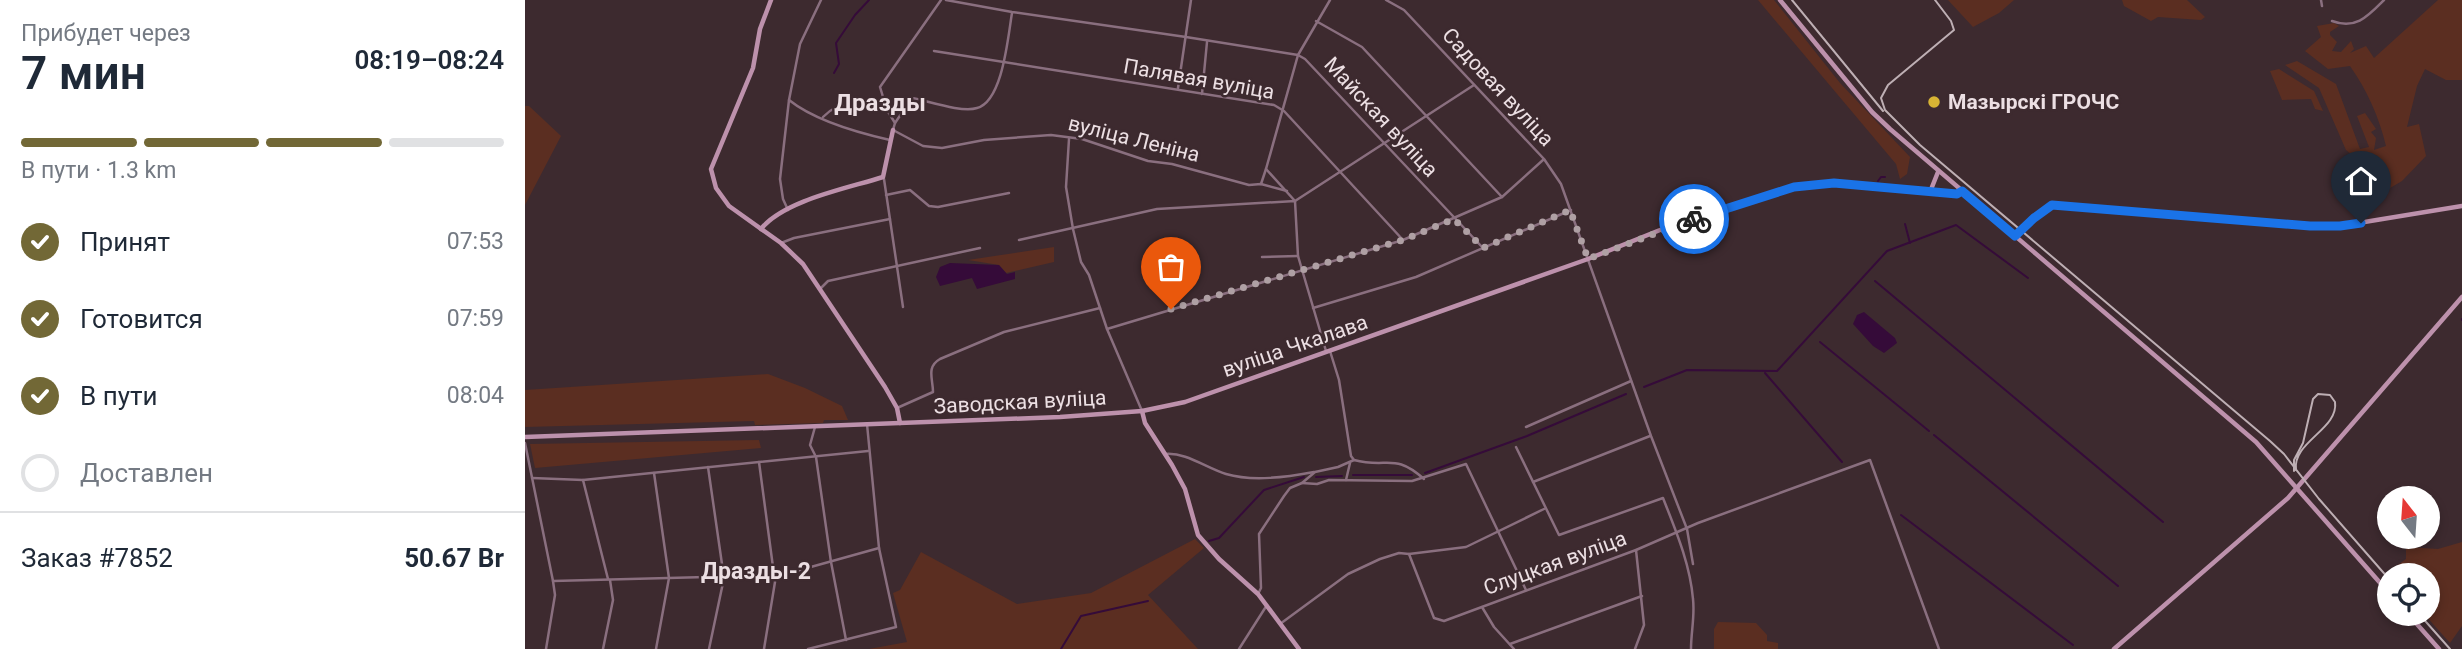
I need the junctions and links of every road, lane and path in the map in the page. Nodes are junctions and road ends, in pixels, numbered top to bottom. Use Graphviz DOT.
graph roads {
  1 [pos="771,0"];
  2 [pos="821,0"];
  3 [pos="941,0"];
  4 [pos="946,0"];
  5 [pos="1191,0"];
  6 [pos="1330,0"];
  7 [pos="1386,0"];
  8 [pos="1780,0"];
  9 [pos="2321,0"];
  10 [pos="2384,0"];
  11 [pos="2322,6"];
  12 [pos="1012,12"];
  13 [pos="1316,21"];
  14 [pos="2332,21"];
  15 [pos="1186,37"];
  16 [pos="1207,42"];
  17 [pos="934,51"];
  18 [pos="1298,55"];
  19 [pos="1004,62"];
  20 [pos="1474,85"];
  21 [pos="1178,88"];
  22 [pos="1202,94"];
  23 [pos="789,100"];
  24 [pos="887,110"];
  25 [pos="1283,111"];
  26 [pos="1426,116"];
  27 [pos="823,117"];
  28 [pos="895,123"];
  29 [pos="893,130"];
  30 [pos="1069,139"];
  31 [pos="890,140"];
  32 [pos="1383,143"];
  33 [pos="1544,159"];
  34 [pos="1266,169"];
  35 [pos="1340,172"];
  36 [pos="1938,172"];
  37 [pos="883,177"];
  38 [pos="1261,184"];
  39 [pos="1287,191"];
  40 [pos="1962,191"];
  41 [pos="1930,192"];
  42 [pos="1009,193"];
  43 [pos="886,195"];
  44 [pos="1502,197"];
  45 [pos="1295,201"];
  46 [pos="2462,206"];
  47 [pos="788,210"];
  48 [pos="1570,210"];
  49 [pos="890,219"];
  50 [pos="1454,219"];
  51 [pos="761,229"];
  52 [pos="1073,229"];
  53 [pos="2015,236"];
  54 [pos="1019,240"];
  55 [pos="1403,240"];
  56 [pos="781,243"];
  57 [pos="980,248"];
  58 [pos="1483,248"];
  59 [pos="1298,256"];
  60 [pos="1262,257"];
  61 [pos="1588,259"];
  62 [pos="897,264"];
  63 [pos="1303,270"];
  64 [pos="820,289"];
  65 [pos="2462,297"];
  66 [pos="903,307"];
  67 [pos="1100,308"];
  68 [pos="1313,308"];
  69 [pos="1107,328"];
  70 [pos="1328,352"];
  71 [pos="1631,381"];
  72 [pos="897,408"];
  73 [pos="1142,411"];
  74 [pos="900,423"];
  75 [pos="867,424"];
  76 [pos="815,426"];
  77 [pos="1526,427"];
  78 [pos="1650,436"];
  79 [pos="525,438"];
  80 [pos="525,443"];
  81 [pos="1516,447"];
  82 [pos="868,451"];
  83 [pos="1165,454"];
  84 [pos="816,457"];
  85 [pos="1352,461"];
  86 [pos="759,462"];
  87 [pos="708,467"];
  88 [pos="1315,472"];
  89 [pos="654,473"];
  90 [pos="532,478"];
  91 [pos="1424,479"];
  92 [pos="583,480"];
  93 [pos="1346,480"];
  94 [pos="1532,482"];
  95 [pos="1302,483"];
  96 [pos="2296,489"];
  97 [pos="1545,509"];
  98 [pos="1687,529"];
  99 [pos="1500,531"];
  100 [pos="1677,534"];
  101 [pos="879,548"];
  102 [pos="1636,550"];
  103 [pos="1409,554"];
  104 [pos="831,562"];
  105 [pos="1693,564"];
  106 [pos="774,576"];
  107 [pos="724,578"];
  108 [pos="669,579"];
  109 [pos="609,580"];
  110 [pos="2377,580"];
  111 [pos="553,581"];
  112 [pos="1525,588"];
  113 [pos="1258,594"];
  114 [pos="1642,596"];
  115 [pos="1267,605"];
  116 [pos="1481,606"];
  117 [pos="1280,624"];
  118 [pos="2419,626"];
  119 [pos="846,639"];
  120 [pos="1510,644"];
  121 [pos="546,649"];
  122 [pos="603,649"];
  123 [pos="656,649"];
  124 [pos="709,649"];
  125 [pos="764,649"];
  126 [pos="808,649"];
  127 [pos="1239,649"];
  128 [pos="1299,649"];
  129 [pos="1514,649"];
  130 [pos="1635,649"];
  131 [pos="1692,649"];
  132 [pos="1939,649"];
  133 [pos="2114,649"];
  134 [pos="2439,649"];
  1 -- 51 [label="main road"];
  2 -- 23 [label="street"];
  3 -- 24 [label="street"];
  4 -- 12 [label="street, Майская вуліца"];
  5 -- 15 [label="street"];
  6 -- 13 [label="street"];
  7 -- 20 [label="street, Садовая вуліца"];
  8 -- 36 [label="main road"];
  9 -- 11 [label="street"];
  10 -- 14 [label="street"];
  12 -- 15 [label="street, Майская вуліца"];
  12 -- 19 [label="street"];
  13 -- 18 [label="street"];
  13 -- 26 [label="street"];
  15 -- 16 [label="street, Майская вуліца"];
  15 -- 21 [label="street"];
  16 -- 18 [label="street, Майская вуліца"];
  16 -- 22 [label="street"];
  17 -- 19 [label="street, Палявая вуліца"];
  18 -- 25 [label="street"];
  18 -- 32 [label="street, Майская вуліца"];
  19 -- 21 [label="street, Палявая вуліца"];
  19 -- 28 [label="street"];
  20 -- 26 [label="street"];
  20 -- 33 [label="street, Садовая вуліца"];
  21 -- 22 [label="street, Палявая вуліца"];
  22 -- 25 [label="street, Палявая вуліца"];
  23 -- 27 [label="street"];
  23 -- 47 [label="street"];
  24 -- 27 [label="street"];
  24 -- 28 [label="street"];
  25 -- 34 [label="street"];
  25 -- 35 [label="street, Палявая вуліца"];
  26 -- 32 [label="street"];
  26 -- 44 [label="street"];
  27 -- 31 [label="street"];
  28 -- 29 [label="street"];
  29 -- 30 [label="street, вуліца Леніна"];
  29 -- 31 [label="main road"];
  30 -- 38 [label="street, вуліца Леніна"];
  30 -- 52 [label="street"];
  31 -- 37 [label="main road"];
  32 -- 35 [label="street"];
  32 -- 50 [label="street, Майская вуліца"];
  33 -- 44 [label="street"];
  33 -- 48 [label="street, Садовая вуліца"];
  34 -- 38 [label="street"];
  34 -- 39 [label="street"];
  35 -- 45 [label="street"];
  35 -- 55 [label="street, Палявая вуліца"];
  36 -- 40 [label="main road"];
  36 -- 41 [label="main road"];
  37 -- 43 [label="street"];
  37 -- 47 [label="main road"];
  38 -- 39 [label="street, вуліца Леніна"];
  39 -- 45 [label="street"];
  40 -- 41 [label="main road, вуліца Чкалава"];
  40 -- 53 [label="main road"];
  41 -- 61 [label="main road, вуліца Чкалава"];
  42 -- 43 [label="street"];
  43 -- 49 [label="street"];
  44 -- 50 [label="street"];
  45 -- 52 [label="street"];
  45 -- 59 [label="street"];
  46 -- 53 [label="main road"];
  47 -- 51 [label="main road"];
  48 -- 58 [label="street"];
  48 -- 61 [label="street, Садовая вуліца"];
  49 -- 56 [label="street"];
  49 -- 62 [label="street"];
  50 -- 55 [label="street"];
  50 -- 58 [label="street, Майская вуліца"];
  51 -- 56 [label="main road"];
  52 -- 54 [label="street"];
  52 -- 67 [label="street"];
  53 -- 96 [label="main road"];
  55 -- 63 [label="street"];
  56 -- 64 [label="main road"];
  57 -- 62 [label="street"];
  58 -- 68 [label="street"];
  59 -- 60 [label="street"];
  59 -- 63 [label="street"];
  61 -- 70 [label="main road, вуліца Чкалава"];
  61 -- 71 [label="street, Садовая вуліца"];
  62 -- 64 [label="street"];
  62 -- 66 [label="street"];
  63 -- 68 [label="street"];
  63 -- 69 [label="street"];
  64 -- 72 [label="main road"];
  65 -- 96 [label="main road"];
  67 -- 69 [label="street"];
  67 -- 72 [label="street"];
  68 -- 70 [label="street"];
  69 -- 73 [label="street"];
  70 -- 73 [label="main road, вуліца Чкалава"];
  70 -- 85 [label="street"];
  71 -- 77 [label="street"];
  71 -- 78 [label="street, Садовая вуліца"];
  72 -- 74 [label="main road"];
  73 -- 74 [label="main road, Заводская вуліца"];
  73 -- 83 [label="main road"];
  74 -- 75 [label="main road, Заводская вуліца"];
  75 -- 76 [label="main road, Заводская вуліца"];
  75 -- 82 [label="street"];
  76 -- 79 [label="main road, Заводская вуліца"];
  76 -- 84 [label="street"];
  78 -- 94 [label="street"];
  78 -- 98 [label="street, Садовая вуліца"];
  80 -- 90 [label="street"];
  81 -- 94 [label="street"];
  82 -- 84 [label="street"];
  82 -- 101 [label="street"];
  83 -- 88 [label="street"];
  83 -- 113 [label="main road"];
  84 -- 86 [label="street"];
  84 -- 104 [label="street"];
  85 -- 88 [label="street"];
  85 -- 91 [label="street"];
  85 -- 93 [label="street"];
  86 -- 87 [label="street"];
  86 -- 106 [label="street"];
  87 -- 89 [label="street"];
  87 -- 107 [label="street"];
  88 -- 95 [label="street"];
  89 -- 92 [label="street"];
  89 -- 108 [label="street"];
  90 -- 92 [label="street"];
  90 -- 111 [label="street"];
  91 -- 93 [label="street"];
  91 -- 99 [label="street"];
  92 -- 109 [label="street"];
  93 -- 95 [label="street"];
  94 -- 97 [label="street"];
  95 -- 113 [label="street"];
  96 -- 110 [label="main road"];
  96 -- 133 [label="main road"];
  97 -- 99 [label="street"];
  97 -- 100 [label="street"];
  98 -- 100 [label="street, Слуцкая вуліца"];
  98 -- 105 [label="street, Садовая вуліца"];
  98 -- 132 [label="street, Слуцкая вуліца"];
  99 -- 103 [label="street"];
  99 -- 112 [label="street"];
  100 -- 102 [label="street, Слуцкая вуліца"];
  100 -- 131 [label="street"];
  101 -- 104 [label="street"];
  101 -- 119 [label="street"];
  102 -- 112 [label="street, Слуцкая вуліца"];
  102 -- 114 [label="street"];
  103 -- 116 [label="street, Слуцкая вуліца"];
  103 -- 117 [label="street"];
  104 -- 106 [label="street"];
  104 -- 119 [label="street"];
  106 -- 107 [label="street"];
  106 -- 125 [label="street"];
  107 -- 108 [label="street"];
  107 -- 124 [label="street"];
  108 -- 109 [label="street"];
  108 -- 123 [label="street"];
  109 -- 111 [label="street"];
  109 -- 122 [label="street"];
  111 -- 121 [label="street"];
  112 -- 116 [label="street, Слуцкая вуліца"];
  113 -- 115 [label="main road"];
  114 -- 120 [label="street"];
  114 -- 130 [label="street"];
  115 -- 117 [label="main road"];
  115 -- 127 [label="street"];
  116 -- 120 [label="street"];
  117 -- 128 [label="main road"];
  118 -- 134 [label="main road"];
  119 -- 126 [label="street"];
  120 -- 129 [label="street"];
}
